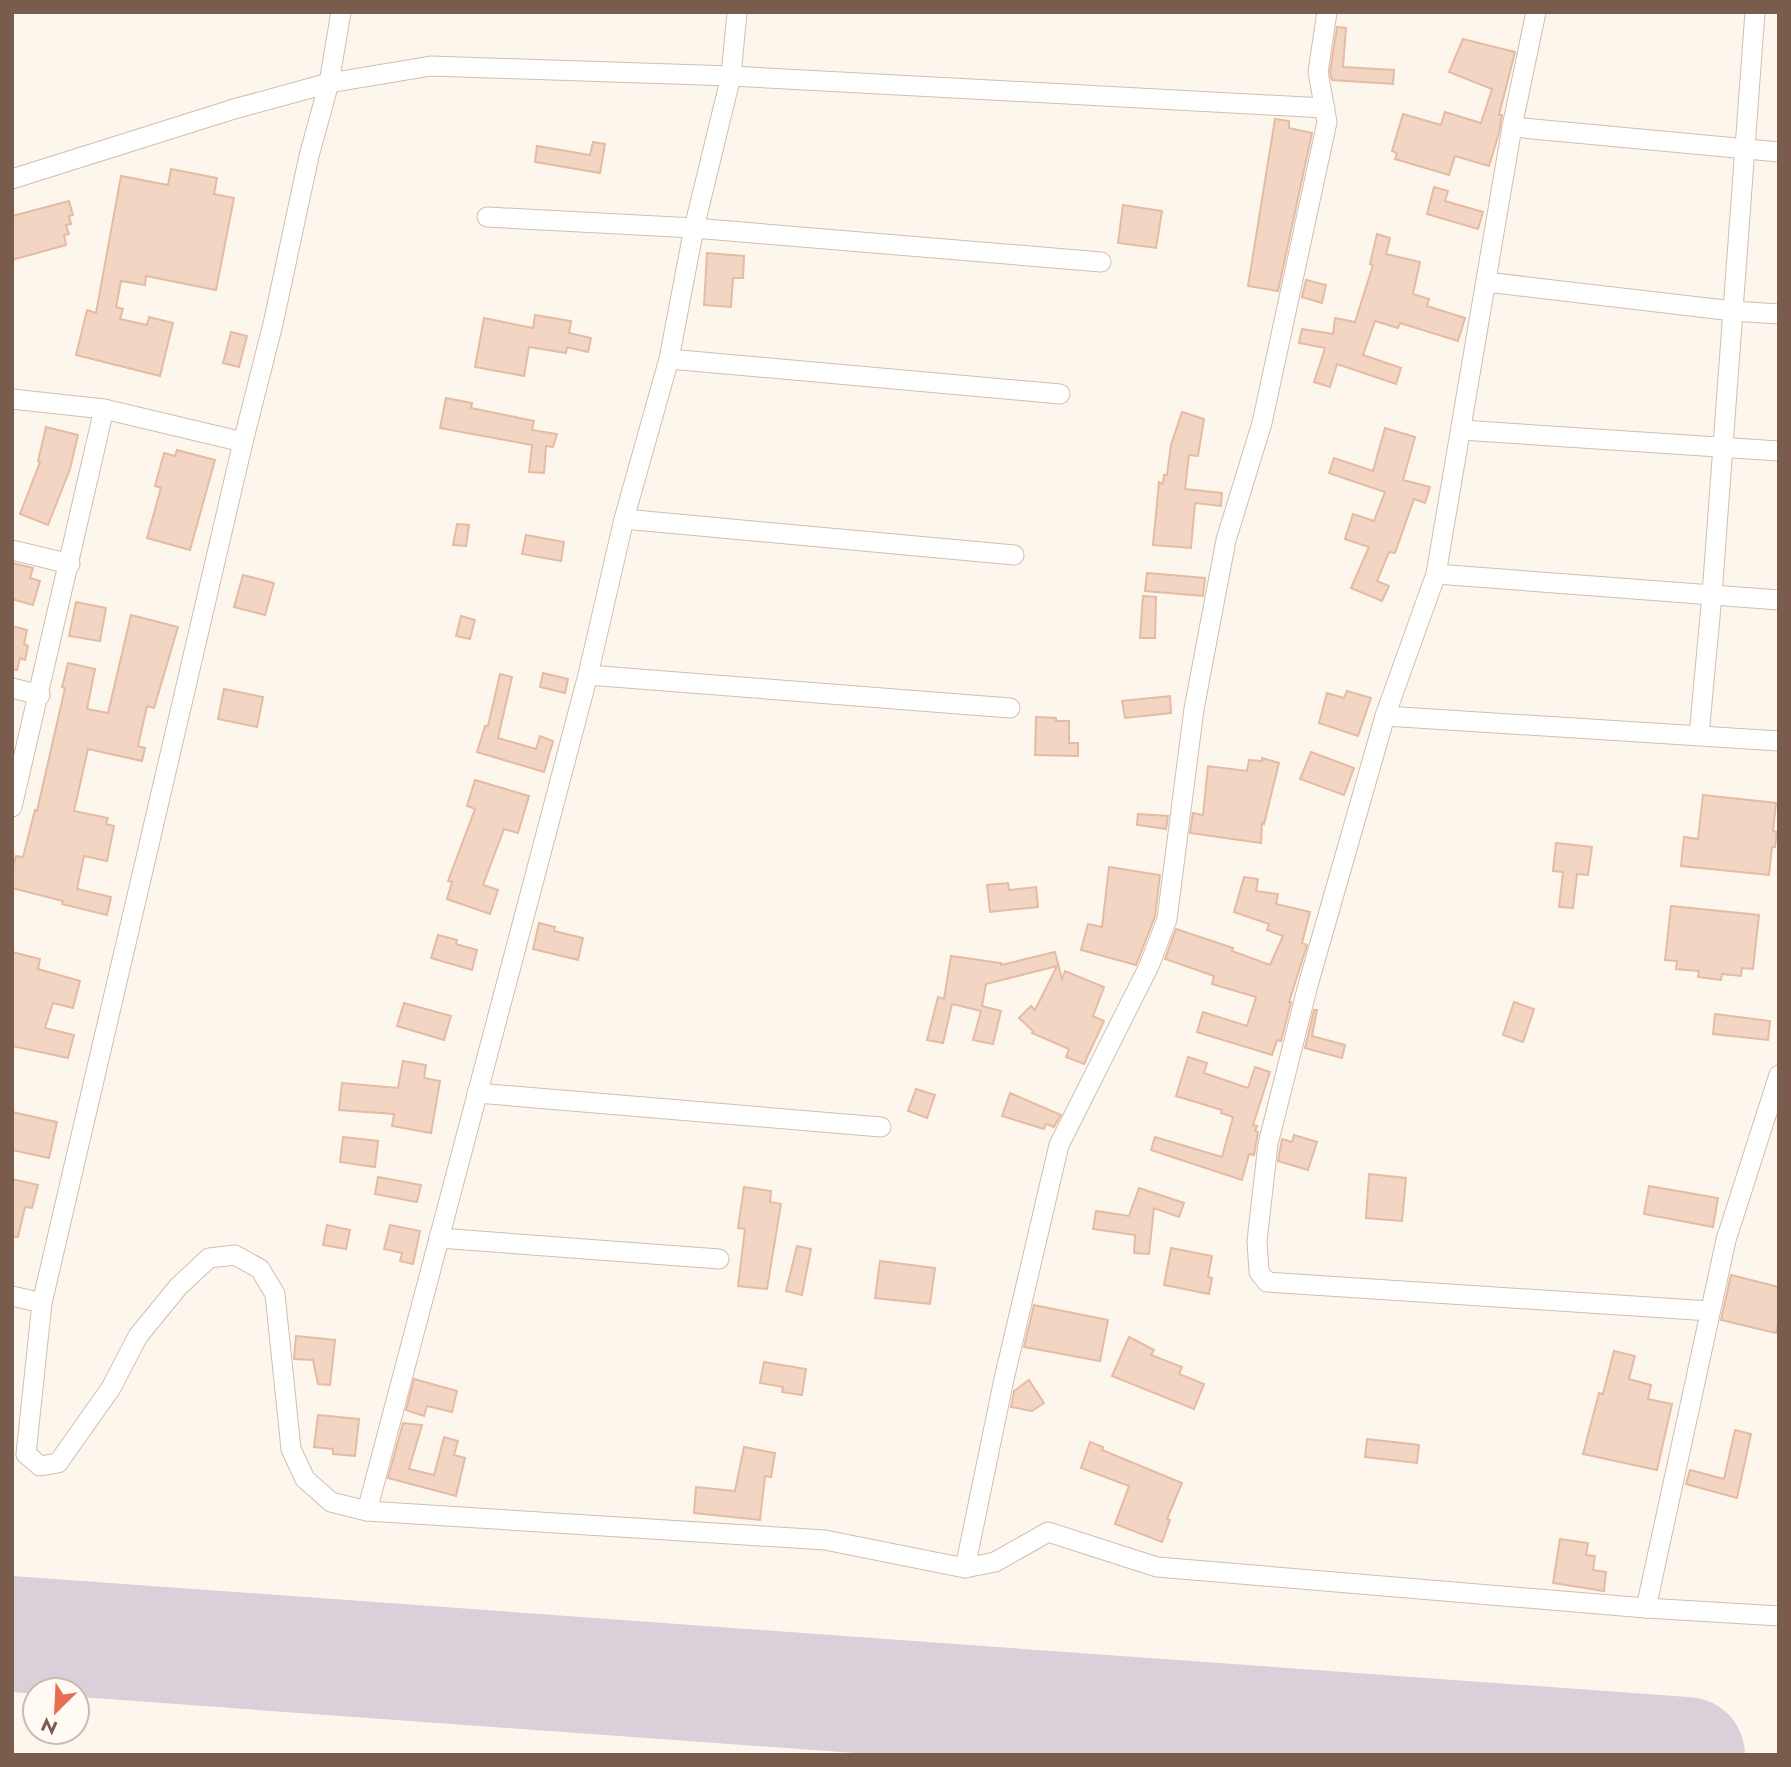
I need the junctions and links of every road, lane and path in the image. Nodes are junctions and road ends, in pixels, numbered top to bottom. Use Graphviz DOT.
graph roads {
  1 [pos="341,12"];
  2 [pos="737,12"];
  3 [pos="1327,12"];
  4 [pos="1536,12"];
  5 [pos="1755,12"];
  6 [pos="731,76"];
  7 [pos="329,83"];
  8 [pos="1325,108"];
  9 [pos="1511,127"];
  10 [pos="1745,149"];
  11 [pos="1779,152"];
  12 [pos="12,179"];
  13 [pos="487,217"];
  14 [pos="694,228"];
  15 [pos="1101,262"];
  16 [pos="1486,282"];
  17 [pos="1733,311"];
  18 [pos="1779,314"];
  19 [pos="669,359"];
  20 [pos="1060,394"];
  21 [pos="12,399"];
  22 [pos="104,409"];
  23 [pos="1461,430"];
  24 [pos="243,442"];
  25 [pos="1724,447"];
  26 [pos="1779,451"];
  27 [pos="624,519"];
  28 [pos="12,550"];
  29 [pos="1014,555"];
  30 [pos="69,564"];
  31 [pos="1436,574"];
  32 [pos="1712,595"];
  33 [pos="1779,600"];
  34 [pos="588,675"];
  35 [pos="12,688"];
  36 [pos="40,695"];
  37 [pos="1010,708"];
  38 [pos="1385,716"];
  39 [pos="1699,735"];
  40 [pos="1779,741"];
  41 [pos="12,807"];
  42 [pos="1779,1075"];
  43 [pos="477,1093"];
  44 [pos="881,1127"];
  45 [pos="439,1238"];
  46 [pos="719,1259"];
  47 [pos="12,1296"];
  48 [pos="42,1303"];
  49 [pos="1710,1311"];
  50 [pos="367,1511"];
  51 [pos="965,1568"];
  52 [pos="1646,1608"];
  53 [pos="1779,1616"];
  1 -- 7 [label="street"];
  2 -- 6 [label="street"];
  3 -- 8 [label="street"];
  4 -- 9 [label="street"];
  5 -- 10 [label="street"];
  6 -- 7 [label="street"];
  6 -- 8 [label="street"];
  6 -- 14 [label="street"];
  7 -- 12 [label="street"];
  7 -- 24 [label="street"];
  8 -- 51 [label="street"];
  9 -- 10 [label="street"];
  9 -- 16 [label="street"];
  10 -- 11 [label="street"];
  10 -- 17 [label="street"];
  13 -- 14 [label="street"];
  14 -- 15 [label="street"];
  14 -- 19 [label="street"];
  16 -- 17 [label="street"];
  16 -- 23 [label="street"];
  17 -- 18 [label="street"];
  17 -- 25 [label="street"];
  19 -- 20 [label="street"];
  19 -- 27 [label="street"];
  21 -- 22 [label="street"];
  22 -- 24 [label="street"];
  22 -- 30 [label="street"];
  23 -- 25 [label="street"];
  23 -- 31 [label="street"];
  24 -- 48 [label="street"];
  25 -- 26 [label="street"];
  25 -- 32 [label="street"];
  27 -- 29 [label="street"];
  27 -- 34 [label="street"];
  28 -- 30 [label="street"];
  30 -- 36 [label="street"];
  31 -- 32 [label="street"];
  31 -- 38 [label="street"];
  32 -- 33 [label="street"];
  32 -- 39 [label="street"];
  34 -- 37 [label="street"];
  34 -- 43 [label="street"];
  35 -- 36 [label="street"];
  36 -- 41 [label="street"];
  38 -- 39 [label="street"];
  38 -- 49 [label="street"];
  39 -- 40 [label="street"];
  42 -- 49 [label="street"];
  43 -- 44 [label="street"];
  43 -- 45 [label="street"];
  45 -- 46 [label="street"];
  45 -- 50 [label="street"];
  47 -- 48 [label="street"];
  48 -- 50 [label="street"];
  49 -- 52 [label="street"];
  50 -- 51 [label="street"];
  51 -- 52 [label="street"];
  52 -- 53 [label="street"];
}
